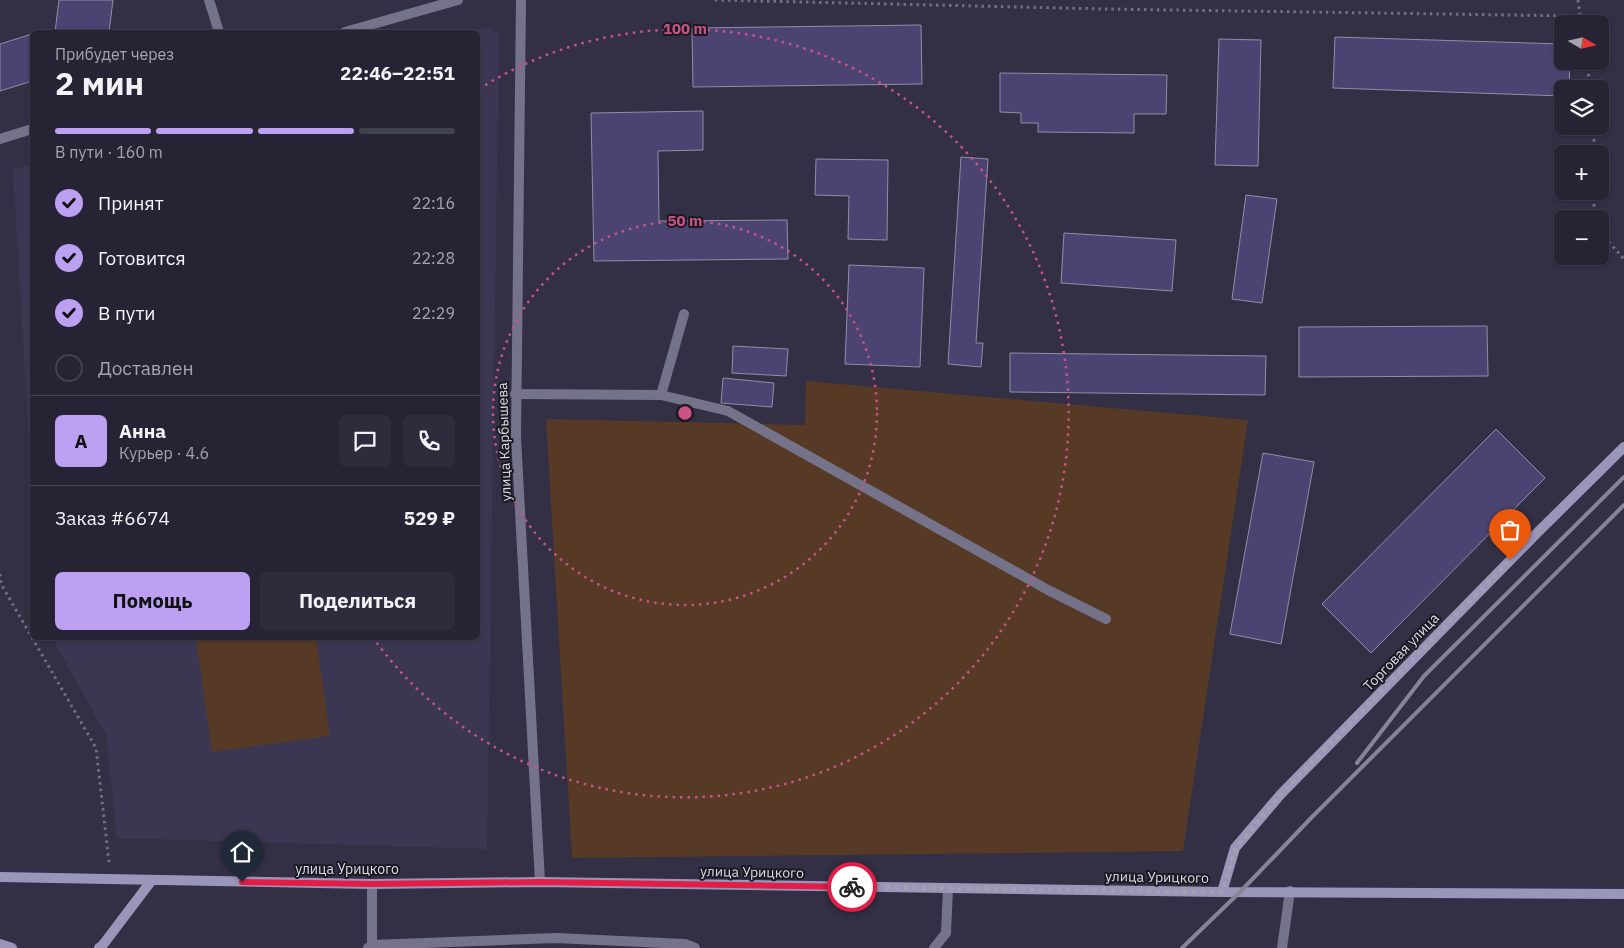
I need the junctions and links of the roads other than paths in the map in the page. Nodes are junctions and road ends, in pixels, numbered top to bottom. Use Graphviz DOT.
graph roads {
  1 [pos="209,0"];
  2 [pos="458,0"];
  3 [pos="521,0"];
  4 [pos="217,30"];
  5 [pos="352,30"];
  6 [pos="30,130"];
  7 [pos="0,139"];
  8 [pos="684,314"];
  9 [pos="515,394"];
  10 [pos="661,395"];
  11 [pos="1624,447"];
  12 [pos="1106,619"];
  13 [pos="0,877"];
  14 [pos="152,880"];
  15 [pos="540,882"];
  16 [pos="372,884"];
  17 [pos="948,888"];
  18 [pos="1290,891"];
  19 [pos="1222,892"];
  20 [pos="1624,894"];
  21 [pos="0,944"];
  22 [pos="372,947"];
  23 [pos="12,948"];
  24 [pos="99,948"];
  25 [pos="695,948"];
  26 [pos="934,948"];
  27 [pos="1282,948"];
  1 -- 4 [label="street"];
  2 -- 5 [label="street"];
  3 -- 9 [label="street, улица Карбышева"];
  6 -- 7 [label="street"];
  8 -- 10 [label="street"];
  9 -- 10 [label="street"];
  9 -- 15 [label="street, улица Карбышева"];
  10 -- 12 [label="street"];
  11 -- 19 [label="street, Торговая улица"];
  13 -- 14 [label="street, улица Урицкого"];
  14 -- 16 [label="street, улица Урицкого"];
  14 -- 24 [label="street"];
  15 -- 16 [label="street, улица Урицкого"];
  15 -- 17 [label="street, улица Урицкого"];
  16 -- 22 [label="street"];
  17 -- 19 [label="street, улица Урицкого"];
  17 -- 26 [label="street"];
  18 -- 19 [label="street, улица Урицкого"];
  18 -- 20 [label="street, улица Урицкого"];
  18 -- 27 [label="street"];
  21 -- 23 [label="street"];
  22 -- 25 [label="street"];
}
